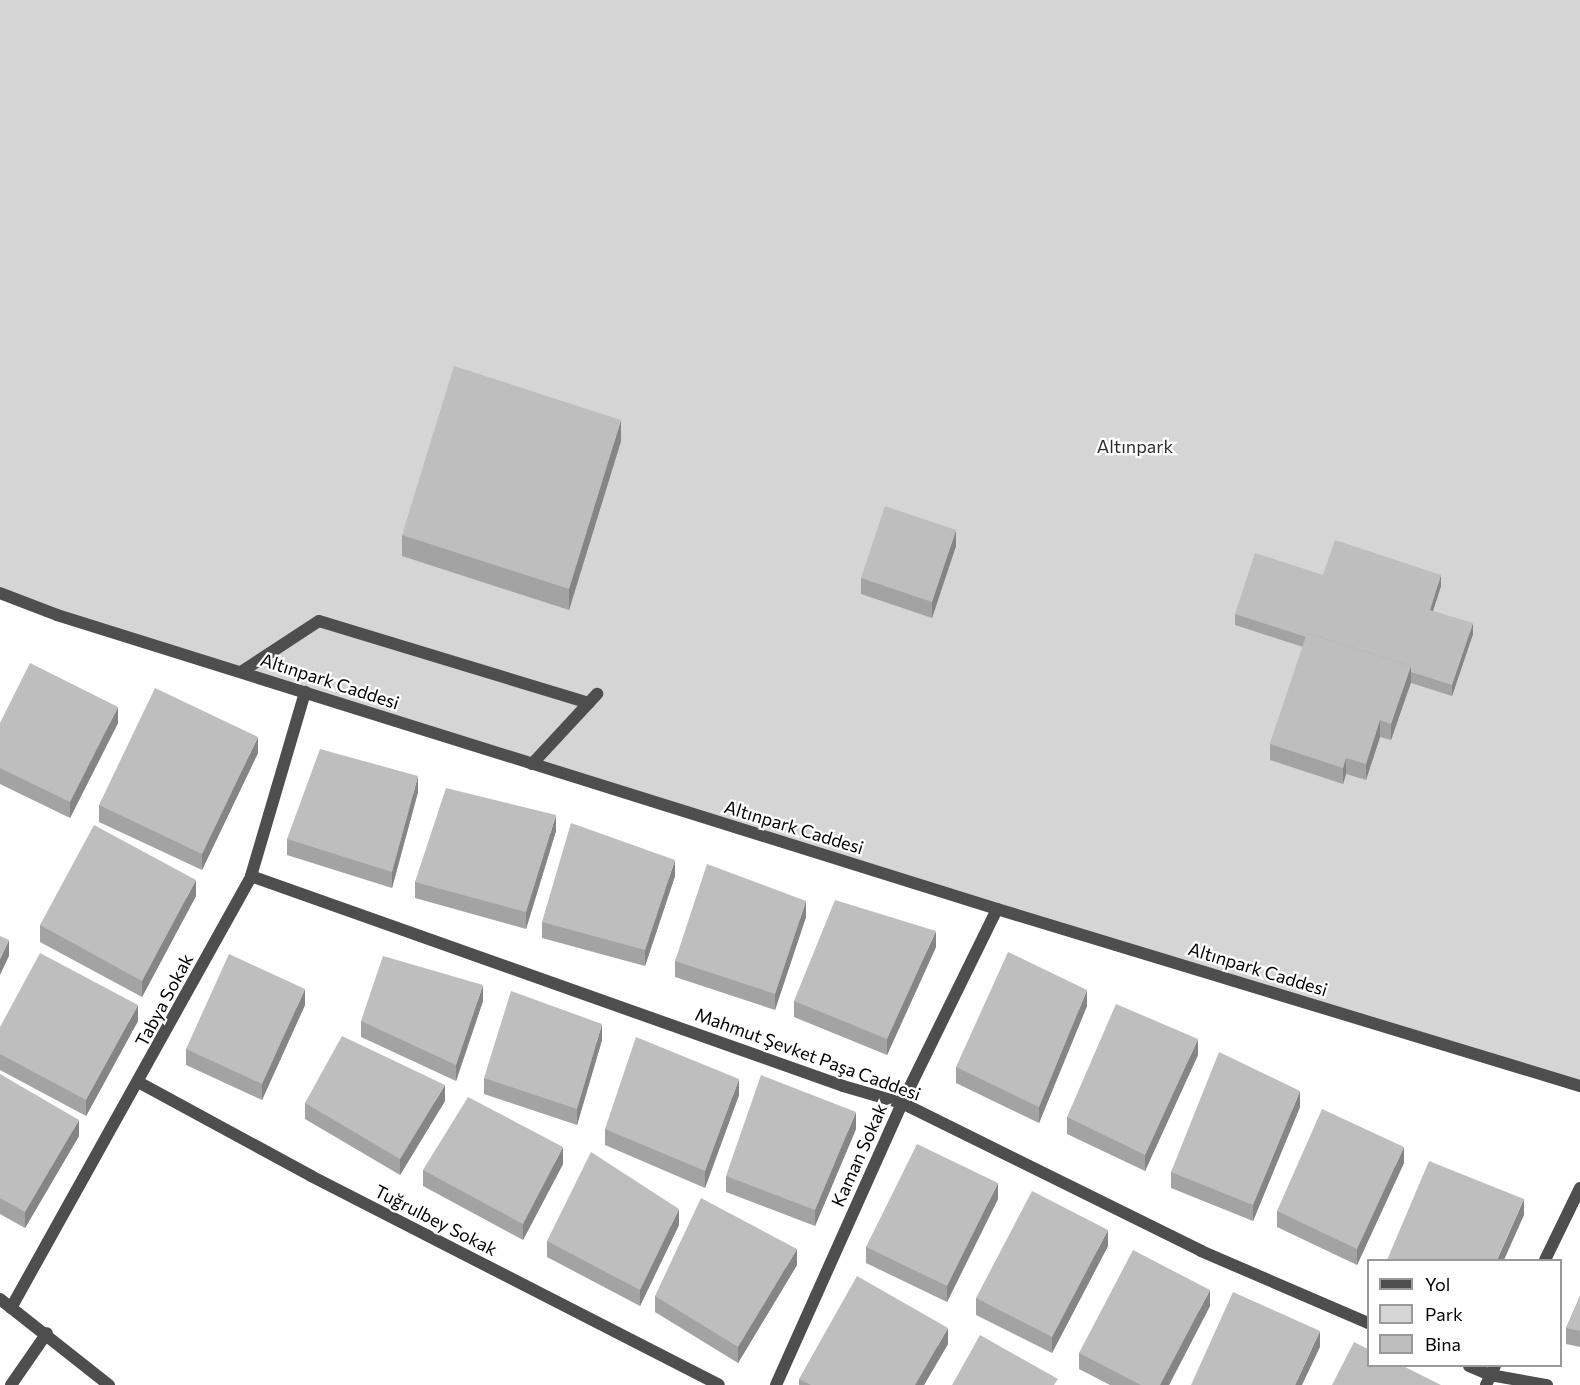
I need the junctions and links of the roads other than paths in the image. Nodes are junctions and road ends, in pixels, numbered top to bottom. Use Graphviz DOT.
graph roads {
  1 [pos="0,593"];
  2 [pos="241,672"];
  3 [pos="305,692"];
  4 [pos="532,764"];
  5 [pos="251,876"];
  6 [pos="997,909"];
  7 [pos="140,1083"];
  8 [pos="1580,1086"];
  9 [pos="902,1103"];
  10 [pos="1580,1188"];
  11 [pos="1545,1259"];
  12 [pos="0,1299"];
  13 [pos="11,1308"];
  14 [pos="1367,1323"];
  15 [pos="47,1334"];
  16 [pos="1473,1367"];
  17 [pos="1490,1375"];
  18 [pos="11,1385"];
  19 [pos="109,1385"];
  20 [pos="719,1385"];
  21 [pos="776,1385"];
  22 [pos="1547,1385"];
  1 -- 2 [label="street, Altınpark Caddesi"];
  2 -- 3 [label="street, Altınpark Caddesi"];
  2 -- 4 [label="street"];
  3 -- 4 [label="street, Altınpark Caddesi"];
  3 -- 5 [label="street, Tabya Sokak"];
  4 -- 6 [label="street, Altınpark Caddesi"];
  5 -- 7 [label="street, Tabya Sokak"];
  5 -- 9 [label="street, Mahmut Şevket Paşa Caddesi"];
  6 -- 8 [label="street, Altınpark Caddesi"];
  6 -- 9 [label="street, Kaman Sokak"];
  7 -- 13 [label="street, Tabya Sokak"];
  7 -- 20 [label="street, Tuğrulbey Sokak"];
  9 -- 14 [label="street, Mahmut Şevket Paşa Caddesi"];
  9 -- 21 [label="street, Kaman Sokak"];
  10 -- 11 [label="street"];
  12 -- 13 [label="street"];
  13 -- 15 [label="street"];
  15 -- 18 [label="street"];
  15 -- 19 [label="street"];
  16 -- 17 [label="street"];
  17 -- 22 [label="street"];
}
